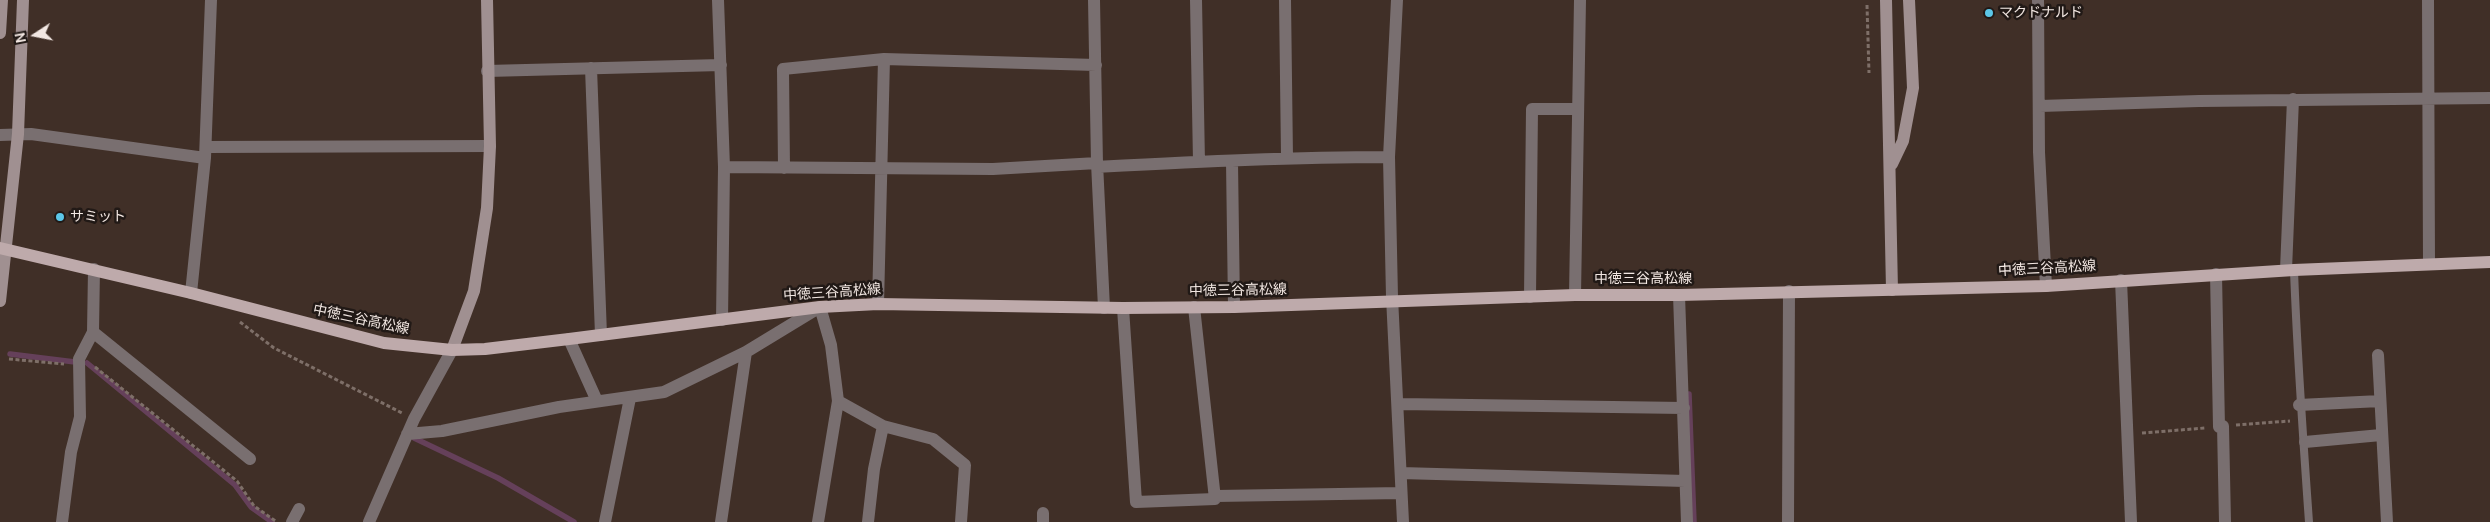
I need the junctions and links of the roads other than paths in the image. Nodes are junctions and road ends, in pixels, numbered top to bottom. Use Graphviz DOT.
graph roads {
  1 [pos="2,0"];
  2 [pos="23,0"];
  3 [pos="211,0"];
  4 [pos="487,0"];
  5 [pos="718,0"];
  6 [pos="1094,0"];
  7 [pos="1196,0"];
  8 [pos="1285,0"];
  9 [pos="1397,0"];
  10 [pos="1580,0"];
  11 [pos="1886,0"];
  12 [pos="1910,0"];
  13 [pos="2038,0"];
  14 [pos="2428,0"];
  15 [pos="0,32"];
  16 [pos="884,59"];
  17 [pos="721,65"];
  18 [pos="1096,65"];
  19 [pos="591,68"];
  20 [pos="487,71"];
  21 [pos="2490,98"];
  22 [pos="2428,99"];
  23 [pos="2293,100"];
  24 [pos="2040,106"];
  25 [pos="1577,109"];
  26 [pos="0,134"];
  27 [pos="18,134"];
  28 [pos="490,146"];
  29 [pos="206,153"];
  30 [pos="1287,157"];
  31 [pos="1389,157"];
  32 [pos="1199,162"];
  33 [pos="1232,162"];
  34 [pos="1097,165"];
  35 [pos="1891,166"];
  36 [pos="724,168"];
  37 [pos="784,168"];
  38 [pos="882,168"];
  39 [pos="3,248"];
  40 [pos="2490,262"];
  41 [pos="2429,264"];
  42 [pos="94,269"];
  43 [pos="2290,270"];
  44 [pos="2216,274"];
  45 [pos="2122,280"];
  46 [pos="2046,286"];
  47 [pos="1892,290"];
  48 [pos="1789,292"];
  49 [pos="191,293"];
  50 [pos="1575,295"];
  51 [pos="1679,295"];
  52 [pos="1530,297"];
  53 [pos="0,300"];
  54 [pos="1392,302"];
  55 [pos="878,304"];
  56 [pos="820,307"];
  57 [pos="1194,307"];
  58 [pos="1234,307"];
  59 [pos="1104,308"];
  60 [pos="1123,308"];
  61 [pos="722,320"];
  62 [pos="93,332"];
  63 [pos="601,335"];
  64 [pos="569,339"];
  65 [pos="452,350"];
  66 [pos="746,352"];
  67 [pos="2378,356"];
  68 [pos="630,398"];
  69 [pos="838,400"];
  70 [pos="597,401"];
  71 [pos="2380,401"];
  72 [pos="1399,404"];
  73 [pos="2299,404"];
  74 [pos="1684,408"];
  75 [pos="883,426"];
  76 [pos="407,434"];
  77 [pos="2381,435"];
  78 [pos="2305,442"];
  79 [pos="250,459"];
  80 [pos="1401,473"];
  81 [pos="1685,481"];
  82 [pos="1401,493"];
  83 [pos="1216,496"];
  84 [pos="299,509"];
  85 [pos="62,522"];
  86 [pos="292,522"];
  87 [pos="369,522"];
  88 [pos="605,522"];
  89 [pos="721,522"];
  90 [pos="818,522"];
  91 [pos="868,522"];
  92 [pos="961,522"];
  93 [pos="1403,522"];
  94 [pos="1687,522"];
  95 [pos="1788,522"];
  96 [pos="2131,522"];
  97 [pos="2225,522"];
  98 [pos="2309,522"];
  99 [pos="2387,522"];
  1 -- 15 [label="street"];
  2 -- 27 [label="street"];
  3 -- 29 [label="street"];
  4 -- 20 [label="street"];
  5 -- 17 [label="street"];
  6 -- 18 [label="street"];
  7 -- 32 [label="street"];
  8 -- 30 [label="street"];
  9 -- 31 [label="street"];
  10 -- 25 [label="street"];
  11 -- 35 [label="street"];
  12 -- 35 [label="street"];
  13 -- 24 [label="street"];
  14 -- 22 [label="street"];
  16 -- 18 [label="street"];
  16 -- 37 [label="street"];
  16 -- 38 [label="street"];
  17 -- 19 [label="street"];
  17 -- 36 [label="street"];
  18 -- 34 [label="street"];
  19 -- 20 [label="street"];
  19 -- 63 [label="street"];
  20 -- 28 [label="street"];
  21 -- 22 [label="street"];
  22 -- 23 [label="street"];
  22 -- 41 [label="street"];
  23 -- 24 [label="street"];
  23 -- 43 [label="street"];
  24 -- 46 [label="street"];
  25 -- 50 [label="street"];
  25 -- 52 [label="street"];
  26 -- 27 [label="street"];
  27 -- 29 [label="street"];
  27 -- 39 [label="street"];
  28 -- 29 [label="street"];
  28 -- 65 [label="street"];
  29 -- 49 [label="street"];
  30 -- 31 [label="street"];
  30 -- 33 [label="street"];
  31 -- 54 [label="street"];
  32 -- 33 [label="street"];
  32 -- 34 [label="street"];
  33 -- 58 [label="street"];
  34 -- 38 [label="street"];
  34 -- 59 [label="street"];
  35 -- 47 [label="street"];
  36 -- 37 [label="street"];
  36 -- 61 [label="street"];
  37 -- 38 [label="street"];
  38 -- 55 [label="street"];
  39 -- 42 [label="main road, 中徳三谷高松線"];
  39 -- 53 [label="street"];
  40 -- 41 [label="main road, 中徳三谷高松線"];
  41 -- 43 [label="main road, 中徳三谷高松線"];
  42 -- 49 [label="main road, 中徳三谷高松線"];
  42 -- 62 [label="street"];
  43 -- 44 [label="main road, 中徳三谷高松線"];
  43 -- 73 [label="lane"];
  44 -- 45 [label="main road, 中徳三谷高松線"];
  44 -- 97 [label="street"];
  45 -- 46 [label="main road, 中徳三谷高松線"];
  45 -- 96 [label="street"];
  46 -- 47 [label="main road, 中徳三谷高松線"];
  47 -- 48 [label="main road, 中徳三谷高松線"];
  48 -- 51 [label="main road, 中徳三谷高松線"];
  48 -- 95 [label="street"];
  49 -- 65 [label="main road, 中徳三谷高松線"];
  50 -- 51 [label="main road, 中徳三谷高松線"];
  50 -- 52 [label="main road, 中徳三谷高松線"];
  51 -- 74 [label="street"];
  52 -- 54 [label="main road, 中徳三谷高松線"];
  54 -- 58 [label="main road, 中徳三谷高松線"];
  54 -- 72 [label="street"];
  55 -- 56 [label="main road, 中徳三谷高松線"];
  55 -- 59 [label="main road, 中徳三谷高松線"];
  56 -- 61 [label="main road, 中徳三谷高松線"];
  56 -- 66 [label="street"];
  56 -- 69 [label="street"];
  57 -- 58 [label="main road, 中徳三谷高松線"];
  57 -- 60 [label="main road, 中徳三谷高松線"];
  57 -- 83 [label="street"];
  59 -- 60 [label="main road, 中徳三谷高松線"];
  60 -- 83 [label="street"];
  61 -- 63 [label="main road, 中徳三谷高松線"];
  62 -- 79 [label="street"];
  62 -- 85 [label="street"];
  63 -- 64 [label="main road, 中徳三谷高松線"];
  64 -- 65 [label="main road, 中徳三谷高松線"];
  64 -- 70 [label="street"];
  65 -- 76 [label="street"];
  66 -- 68 [label="street"];
  66 -- 89 [label="street"];
  67 -- 71 [label="street"];
  68 -- 70 [label="street"];
  68 -- 88 [label="street"];
  69 -- 75 [label="street"];
  69 -- 90 [label="street"];
  70 -- 76 [label="street"];
  71 -- 73 [label="street"];
  71 -- 77 [label="street"];
  72 -- 74 [label="street"];
  72 -- 80 [label="street"];
  73 -- 78 [label="lane"];
  74 -- 81 [label="street"];
  75 -- 91 [label="street"];
  75 -- 92 [label="street"];
  76 -- 87 [label="street"];
  77 -- 78 [label="street"];
  77 -- 99 [label="street"];
  78 -- 98 [label="lane"];
  80 -- 81 [label="street"];
  80 -- 82 [label="street"];
  81 -- 94 [label="street"];
  82 -- 83 [label="street"];
  82 -- 93 [label="street"];
  84 -- 86 [label="street"];
}
